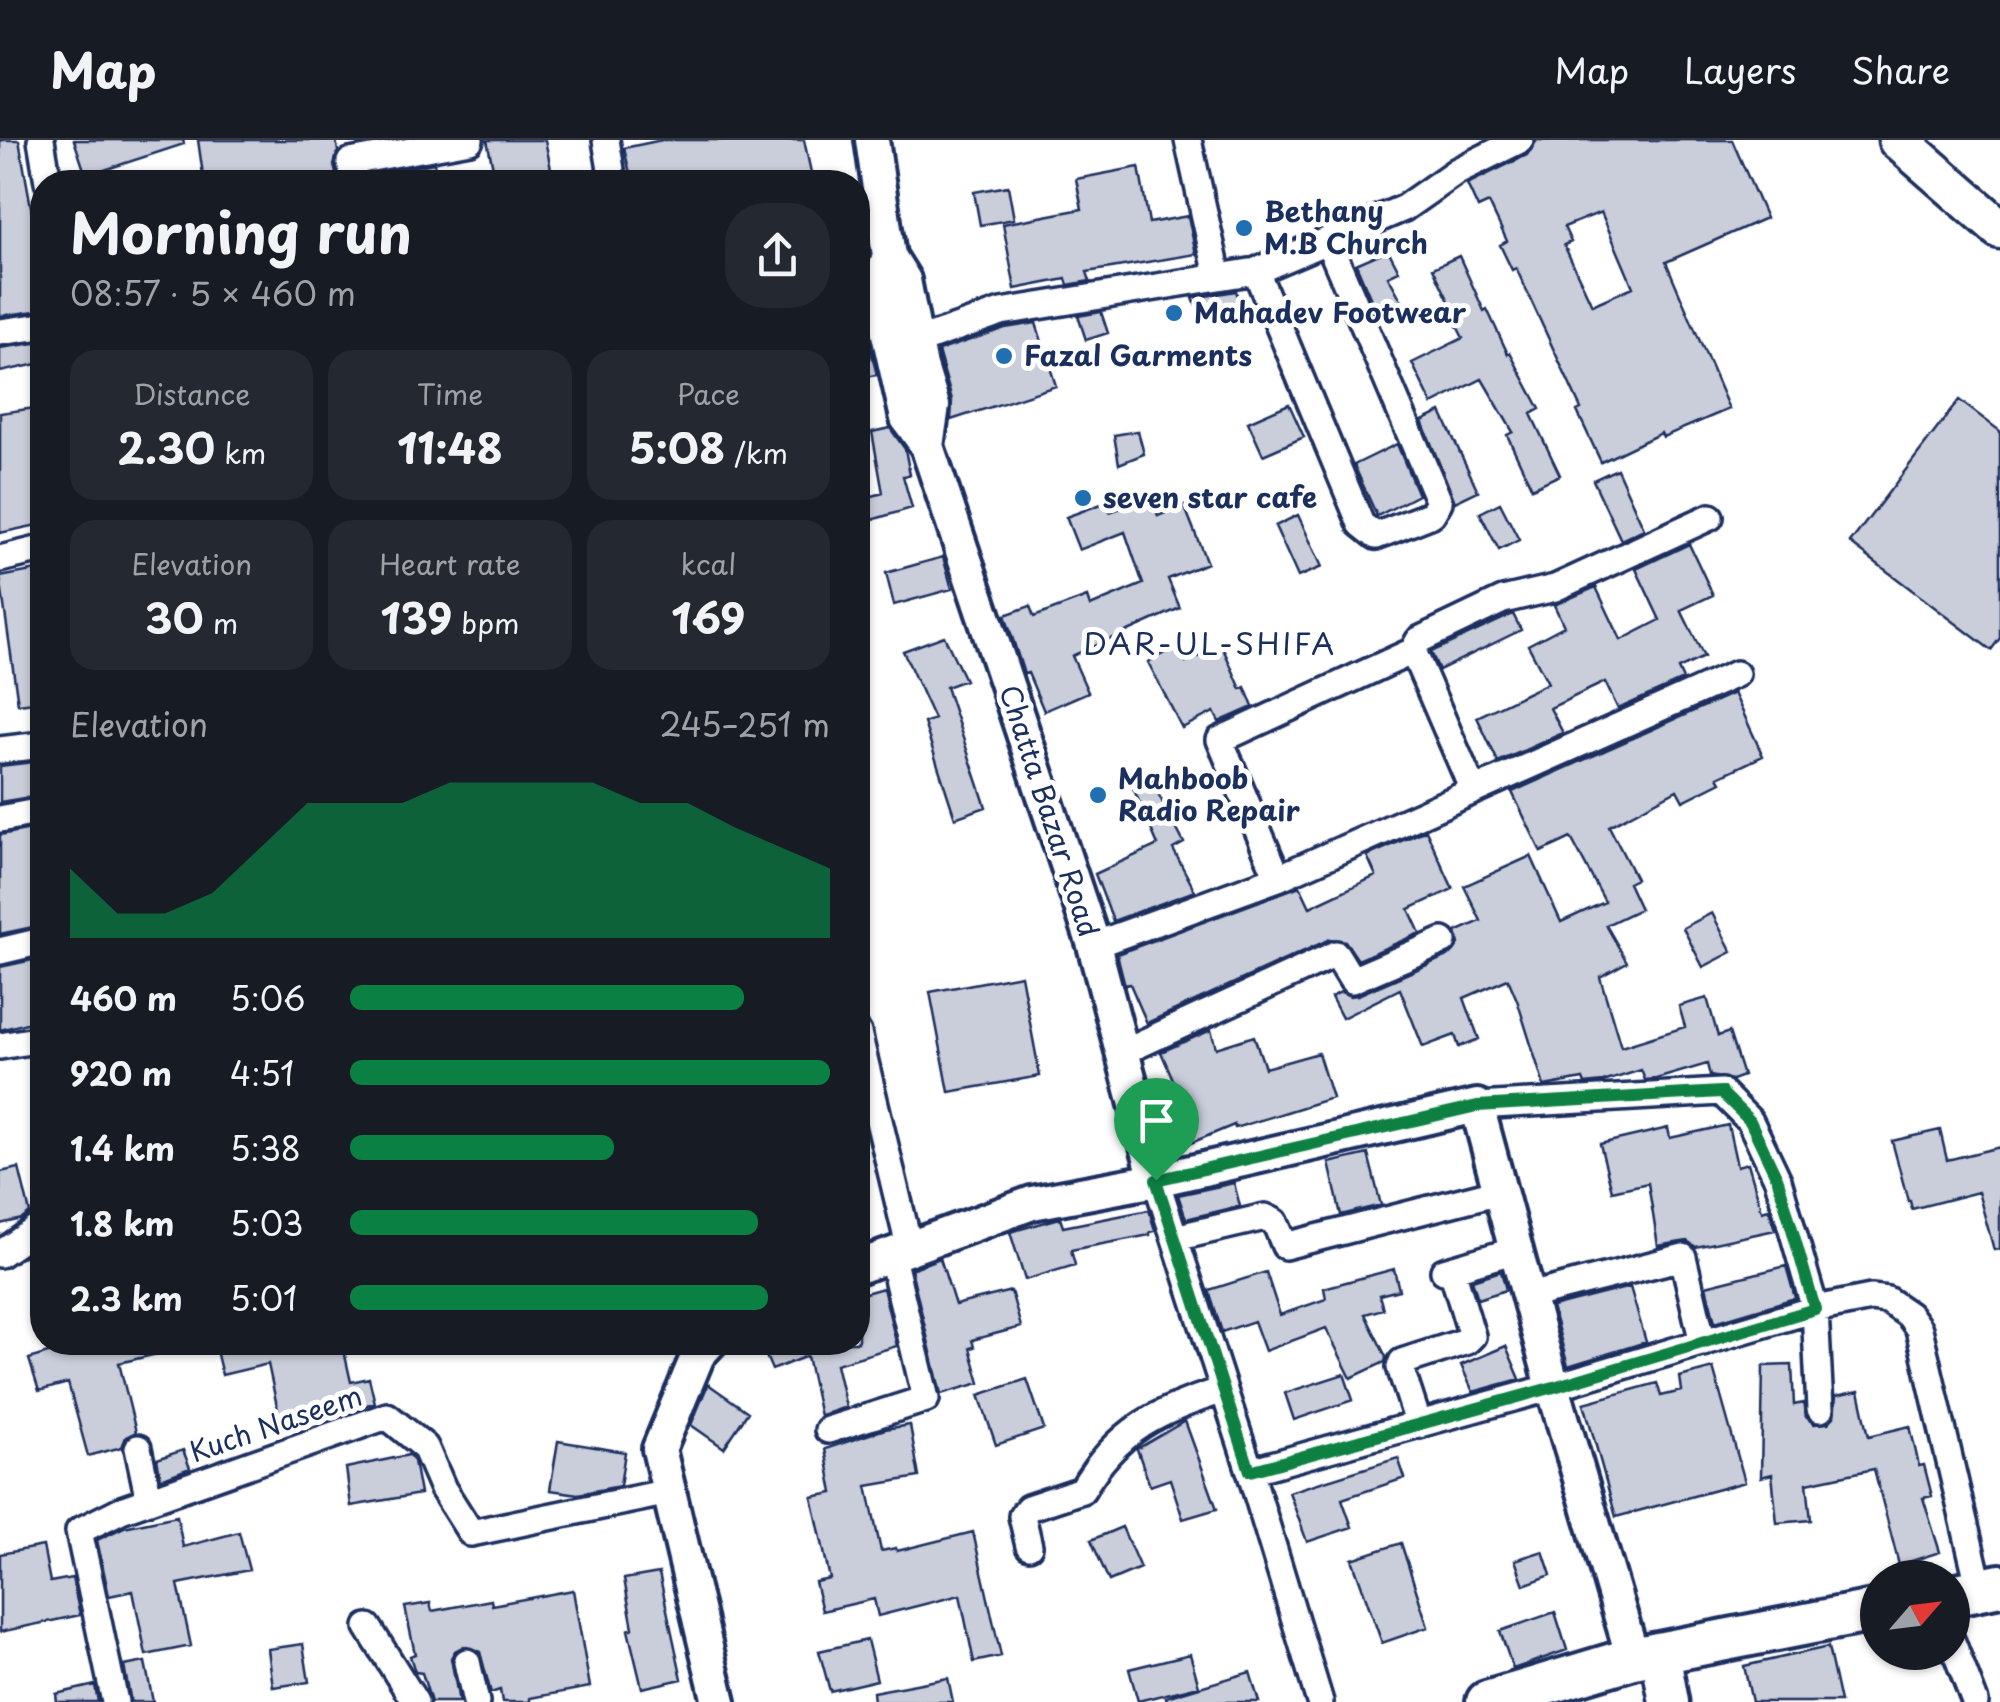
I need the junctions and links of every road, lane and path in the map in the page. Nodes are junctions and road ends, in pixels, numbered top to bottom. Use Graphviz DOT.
graph roads {
  1 [pos="42,140"];
  2 [pos="470,140"];
  3 [pos="606,140"];
  4 [pos="872,140"];
  5 [pos="1188,140"];
  6 [pos="1520,140"];
  7 [pos="1898,140"];
  8 [pos="46,170"];
  9 [pos="352,170"];
  10 [pos="611,170"];
  11 [pos="2000,228"];
  12 [pos="1328,241"];
  13 [pos="889,256"];
  14 [pos="1256,271"];
  15 [pos="1218,276"];
  16 [pos="30,328"];
  17 [pos="0,332"];
  18 [pos="916,342"];
  19 [pos="927,446"];
  20 [pos="1710,517"];
  21 [pos="30,552"];
  22 [pos="0,559"];
  23 [pos="1413,651"];
  24 [pos="1736,674"];
  25 [pos="30,746"];
  26 [pos="0,750"];
  27 [pos="1473,790"];
  28 [pos="30,814"];
  29 [pos="0,819"];
  30 [pos="1278,878"];
  31 [pos="1443,942"];
  32 [pos="30,944"];
  33 [pos="1094,945"];
  34 [pos="0,951"];
  35 [pos="30,1041"];
  36 [pos="0,1046"];
  37 [pos="1122,1052"];
  38 [pos="870,1095"];
  39 [pos="1477,1106"];
  40 [pos="1156,1180"];
  41 [pos="1500,1191"];
  42 [pos="30,1233"];
  43 [pos="1175,1238"];
  44 [pos="900,1249"];
  45 [pos="1516,1250"];
  46 [pos="0,1254"];
  47 [pos="870,1262"];
  48 [pos="1529,1296"];
  49 [pos="1815,1309"];
  50 [pos="1703,1342"];
  51 [pos="699,1355"];
  52 [pos="1554,1387"];
  53 [pos="1224,1390"];
  54 [pos="1820,1409"];
  55 [pos="1419,1425"];
  56 [pos="828,1430"];
  57 [pos="138,1448"];
  58 [pos="1250,1471"];
  59 [pos="669,1492"];
  60 [pos="149,1500"];
  61 [pos="1029,1546"];
  62 [pos="1978,1590"];
  63 [pos="1860,1614"];
  64 [pos="368,1627"];
  65 [pos="1633,1658"];
  66 [pos="467,1662"];
  67 [pos="1962,1670"];
  68 [pos="115,1702"];
  69 [pos="415,1702"];
  70 [pos="476,1702"];
  71 [pos="719,1702"];
  72 [pos="1320,1702"];
  73 [pos="1487,1702"];
  74 [pos="1668,1702"];
  75 [pos="1974,1702"];
  1 -- 8 [label="street"];
  2 -- 9 [label="street"];
  3 -- 10 [label="street"];
  4 -- 13 [label="street, Chatta Bazar Road"];
  5 -- 15 [label="street"];
  6 -- 12 [label="street"];
  7 -- 11 [label="main road"];
  12 -- 14 [label="street"];
  12 -- 14 [label="street"];
  13 -- 18 [label="street, Chatta Bazar Road"];
  13 -- 19 [label="street, Chatta Bazar Road"];
  14 -- 15 [label="street"];
  15 -- 18 [label="street"];
  16 -- 17 [label="street"];
  18 -- 19 [label="street, Chatta Bazar Road"];
  19 -- 33 [label="street, Chatta Bazar Road"];
  20 -- 23 [label="street"];
  21 -- 22 [label="street"];
  23 -- 27 [label="street"];
  23 -- 30 [label="street"];
  24 -- 27 [label="street"];
  25 -- 26 [label="street"];
  27 -- 30 [label="street"];
  28 -- 29 [label="street"];
  30 -- 33 [label="street"];
  31 -- 37 [label="street"];
  32 -- 34 [label="street"];
  33 -- 37 [label="street, Chatta Bazar Road"];
  35 -- 36 [label="street"];
  37 -- 40 [label="street, Chatta Bazar Road"];
  38 -- 44 [label="street"];
  39 -- 40 [label="street"];
  39 -- 41 [label="street"];
  39 -- 49 [label="street"];
  40 -- 43 [label="street"];
  40 -- 44 [label="street"];
  41 -- 43 [label="street"];
  41 -- 45 [label="street"];
  42 -- 46 [label="street"];
  43 -- 53 [label="street"];
  44 -- 47 [label="street"];
  44 -- 56 [label="street"];
  45 -- 48 [label="street"];
  45 -- 55 [label="street"];
  48 -- 50 [label="street"];
  48 -- 52 [label="street"];
  49 -- 50 [label="street"];
  49 -- 54 [label="street"];
  49 -- 62 [label="street"];
  50 -- 52 [label="street"];
  51 -- 59 [label="street"];
  52 -- 55 [label="street"];
  52 -- 65 [label="street"];
  53 -- 58 [label="street"];
  53 -- 61 [label="street"];
  55 -- 58 [label="street"];
  57 -- 60 [label="street"];
  58 -- 72 [label="street"];
  59 -- 60 [label="street, Kuch Naseem"];
  59 -- 71 [label="street"];
  60 -- 68 [label="street, Kuch Naseem"];
  63 -- 65 [label="main road"];
  64 -- 69 [label="street"];
  65 -- 73 [label="main road"];
  65 -- 74 [label="main road"];
  66 -- 70 [label="street"];
  67 -- 75 [label="street"];
}
